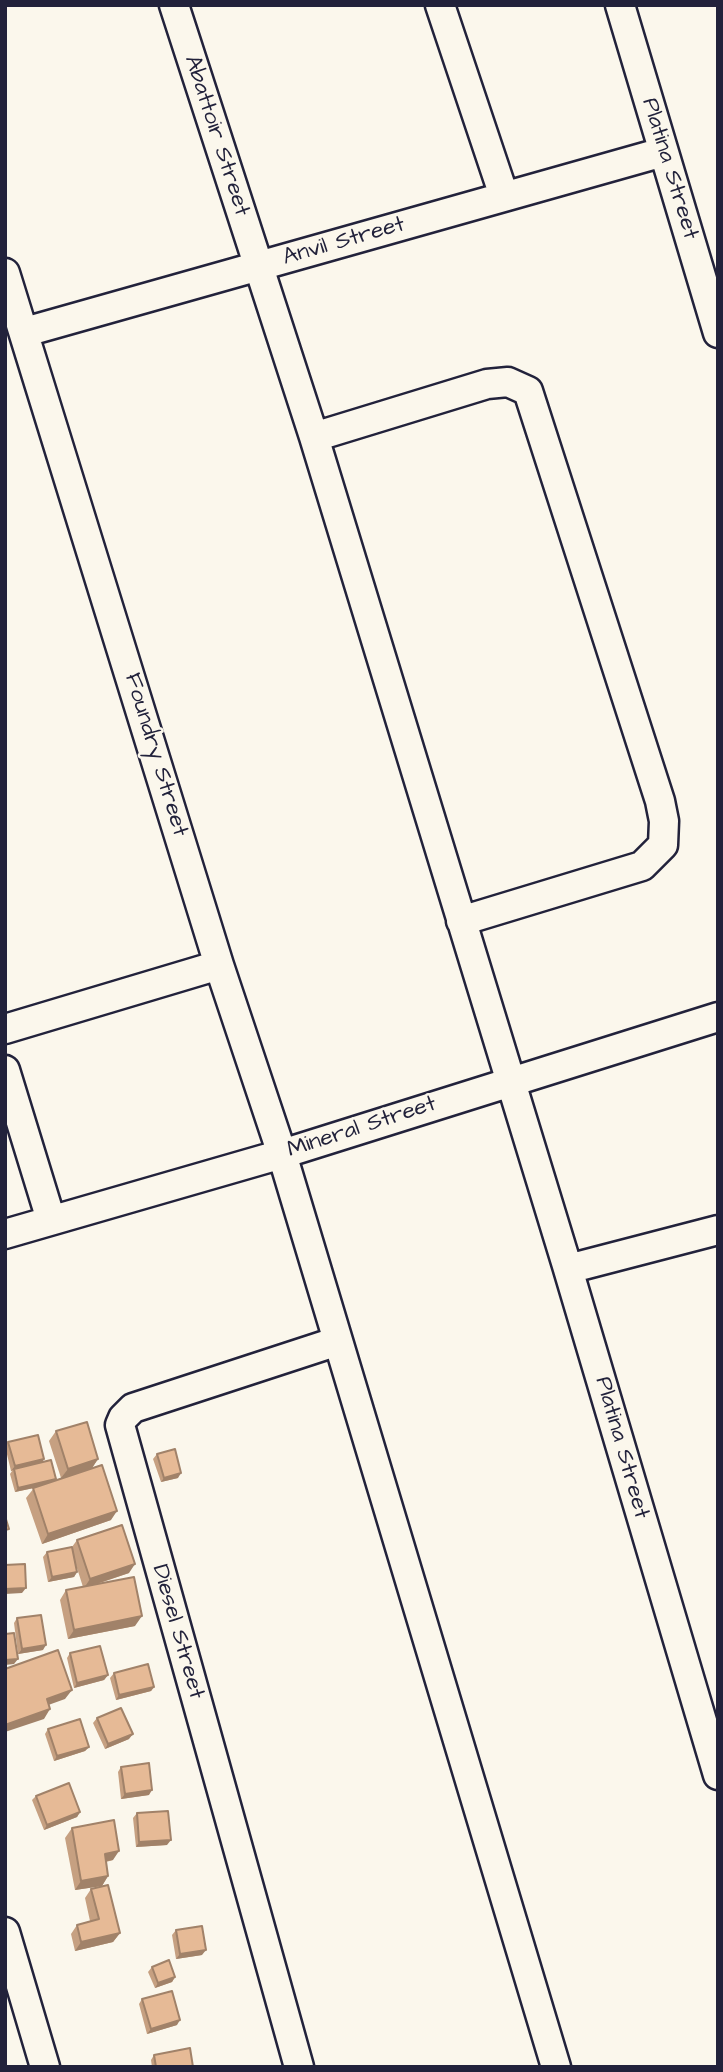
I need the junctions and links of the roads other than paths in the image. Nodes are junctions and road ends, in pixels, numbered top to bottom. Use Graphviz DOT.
graph roads {
  1 [pos="174,5"];
  2 [pos="440,5"];
  3 [pos="620,5"];
  4 [pos="663,152"];
  5 [pos="504,197"];
  6 [pos="258,266"];
  7 [pos="5,273"];
  8 [pos="25,332"];
  9 [pos="718,333"];
  10 [pos="314,437"];
  11 [pos="461,921"];
  12 [pos="219,965"];
  13 [pos="718,1017"];
  14 [pos="5,1030"];
  15 [pos="5,1070"];
  16 [pos="510,1082"];
  17 [pos="282,1154"];
  18 [pos="51,1220"];
  19 [pos="718,1230"];
  20 [pos="5,1234"];
  21 [pos="568,1269"];
  22 [pos="338,1341"];
  23 [pos="718,1776"];
  24 [pos="5,1932"];
  25 [pos="45,2067"];
  26 [pos="299,2067"];
  27 [pos="556,2067"];
  1 -- 6 [label="street, Abattoir Street"];
  2 -- 5 [label="street"];
  3 -- 4 [label="street, Platina Street"];
  4 -- 5 [label="street, Anvil Street"];
  4 -- 9 [label="street, Platina Street"];
  5 -- 6 [label="street, Anvil Street"];
  6 -- 8 [label="street, Anvil Street"];
  6 -- 10 [label="street, Abattoir Street"];
  7 -- 8 [label="street"];
  8 -- 12 [label="street, Foundry Street"];
  10 -- 11 [label="street, Abattoir Street"];
  10 -- 11 [label="street"];
  11 -- 16 [label="street, Platina Street"];
  12 -- 14 [label="street"];
  12 -- 17 [label="street, Foundry Street"];
  13 -- 16 [label="street, Mineral Street"];
  15 -- 18 [label="street"];
  16 -- 17 [label="street, Mineral Street"];
  16 -- 21 [label="street, Platina Street"];
  17 -- 18 [label="street, Mineral Street"];
  17 -- 22 [label="street"];
  18 -- 20 [label="street, Mineral Street"];
  19 -- 21 [label="street"];
  21 -- 23 [label="street, Platina Street"];
  22 -- 26 [label="street, Diesel Street"];
  22 -- 27 [label="street"];
  24 -- 25 [label="street"];
}
